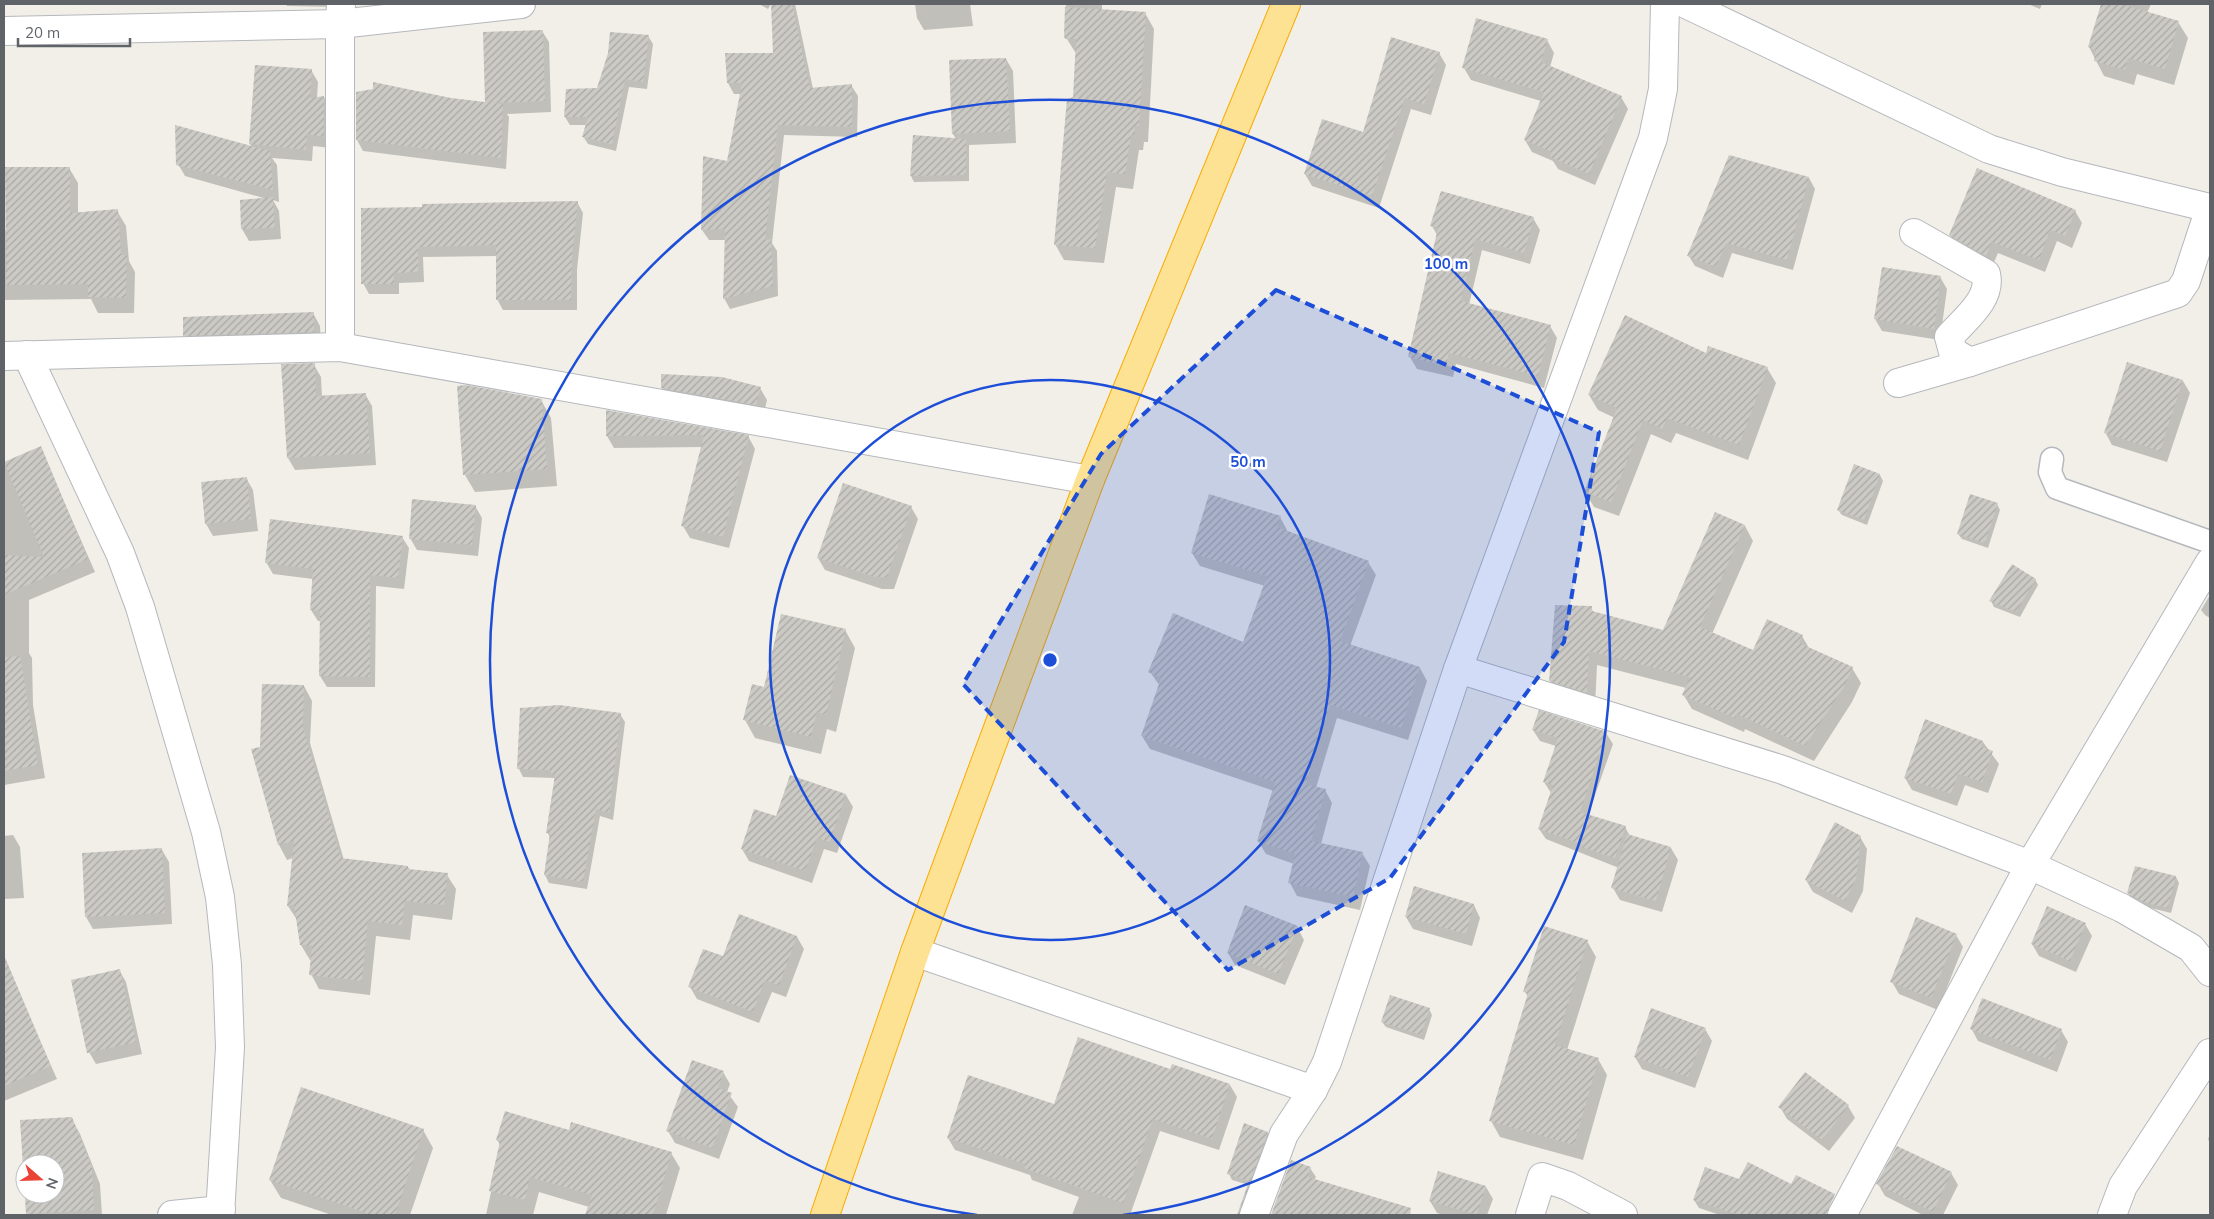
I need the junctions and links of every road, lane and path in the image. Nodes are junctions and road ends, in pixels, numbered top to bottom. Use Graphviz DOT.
graph roads {
  1 [pos="521,4"];
  2 [pos="1286,4"];
  3 [pos="1665,4"];
  4 [pos="1686,4"];
  5 [pos="340,14"];
  6 [pos="4,31"];
  7 [pos="2210,208"];
  8 [pos="1914,233"];
  9 [pos="340,347"];
  10 [pos="15,355"];
  11 [pos="1970,362"];
  12 [pos="1898,383"];
  13 [pos="2052,459"];
  14 [pos="1090,480"];
  15 [pos="2210,542"];
  16 [pos="2210,562"];
  17 [pos="1458,669"];
  18 [pos="2030,865"];
  19 [pos="915,952"];
  20 [pos="2210,972"];
  21 [pos="2210,1054"];
  22 [pos="1313,1090"];
  23 [pos="221,1213"];
  24 [pos="172,1215"];
  25 [pos="825,1215"];
  26 [pos="1254,1215"];
  27 [pos="1530,1215"];
  28 [pos="1623,1215"];
  29 [pos="1842,1215"];
  30 [pos="2112,1215"];
  1 -- 5 [label="street"];
  2 -- 14 [label="highway"];
  3 -- 17 [label="street"];
  4 -- 7 [label="street"];
  5 -- 6 [label="street"];
  5 -- 9 [label="street"];
  7 -- 11 [label="street"];
  8 -- 11 [label="street"];
  9 -- 10 [label="street"];
  9 -- 14 [label="street"];
  10 -- 23 [label="street"];
  11 -- 12 [label="street"];
  13 -- 15 [label="lane"];
  14 -- 19 [label="highway"];
  16 -- 18 [label="street"];
  17 -- 18 [label="street"];
  17 -- 22 [label="street"];
  18 -- 20 [label="street"];
  18 -- 29 [label="street"];
  19 -- 22 [label="street"];
  19 -- 25 [label="highway"];
  21 -- 30 [label="street"];
  22 -- 26 [label="street"];
  23 -- 24 [label="street"];
  27 -- 28 [label="street"];
}
